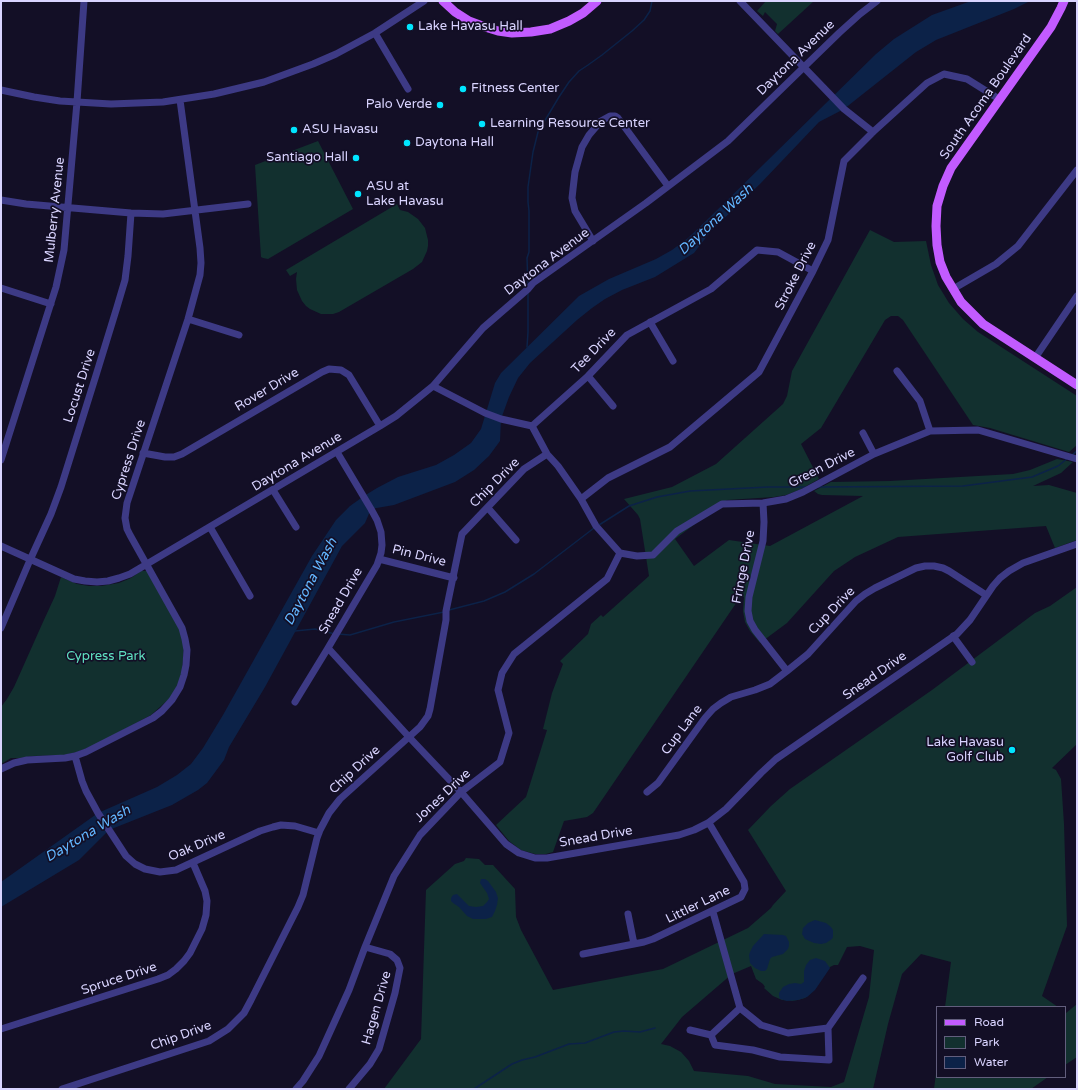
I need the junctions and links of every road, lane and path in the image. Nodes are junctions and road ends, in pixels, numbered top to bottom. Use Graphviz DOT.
graph roads {
  1 [pos="84,1"];
  2 [pos="424,1"];
  3 [pos="443,1"];
  4 [pos="598,1"];
  5 [pos="740,1"];
  6 [pos="877,1"];
  7 [pos="1064,1"];
  8 [pos="375,33"];
  9 [pos="804,68"];
  10 [pos="408,89"];
  11 [pos="1,90"];
  12 [pos="999,99"];
  13 [pos="180,100"];
  14 [pos="77,102"];
  15 [pos="873,132"];
  16 [pos="1077,170"];
  17 [pos="668,186"];
  18 [pos="1,200"];
  19 [pos="248,204"];
  20 [pos="68,208"];
  21 [pos="195,210"];
  22 [pos="131,213"];
  23 [pos="594,241"];
  24 [pos="813,271"];
  25 [pos="1,288"];
  26 [pos="953,289"];
  27 [pos="1077,296"];
  28 [pos="51,304"];
  29 [pos="188,319"];
  30 [pos="650,322"];
  31 [pos="239,335"];
  32 [pos="1034,358"];
  33 [pos="673,361"];
  34 [pos="898,371"];
  35 [pos="588,376"];
  36 [pos="1077,385"];
  37 [pos="433,386"];
  38 [pos="613,406"];
  39 [pos="380,426"];
  40 [pos="532,426"];
  41 [pos="930,431"];
  42 [pos="863,433"];
  43 [pos="337,452"];
  44 [pos="143,453"];
  45 [pos="547,454"];
  46 [pos="874,454"];
  47 [pos="1077,458"];
  48 [pos="1,460"];
  49 [pos="273,490"];
  50 [pos="581,499"];
  51 [pos="763,503"];
  52 [pos="488,508"];
  53 [pos="210,527"];
  54 [pos="296,527"];
  55 [pos="516,540"];
  56 [pos="1077,544"];
  57 [pos="1,546"];
  58 [pos="620,553"];
  59 [pos="379,558"];
  60 [pos="30,560"];
  61 [pos="146,564"];
  62 [pos="454,578"];
  63 [pos="986,595"];
  64 [pos="250,596"];
  65 [pos="1,628"];
  66 [pos="953,636"];
  67 [pos="328,648"];
  68 [pos="972,662"];
  69 [pos="787,671"];
  70 [pos="295,702"];
  71 [pos="409,737"];
  72 [pos="75,756"];
  73 [pos="1,769"];
  74 [pos="461,792"];
  75 [pos="647,792"];
  76 [pos="709,823"];
  77 [pos="319,833"];
  78 [pos="193,863"];
  79 [pos="713,912"];
  80 [pos="628,914"];
  81 [pos="634,944"];
  82 [pos="365,947"];
  83 [pos="582,954"];
  84 [pos="863,978"];
  85 [pos="740,1008"];
  86 [pos="828,1028"];
  87 [pos="1,1029"];
  88 [pos="690,1030"];
  89 [pos="711,1035"];
  90 [pos="62,1089"];
  91 [pos="296,1089"];
  92 [pos="349,1089"];
  1 -- 14 [label="street, Mulberry Avenue"];
  2 -- 8 [label="street"];
  3 -- 4 [label="main road"];
  5 -- 9 [label="street"];
  6 -- 9 [label="street, Daytona Avenue"];
  7 -- 12 [label="main road, South Acoma Boulevard"];
  8 -- 10 [label="street"];
  8 -- 13 [label="street"];
  9 -- 15 [label="street"];
  9 -- 17 [label="street, Daytona Avenue"];
  11 -- 14 [label="street"];
  12 -- 15 [label="street, Stroke Drive"];
  12 -- 26 [label="main road, South Acoma Boulevard"];
  13 -- 14 [label="street"];
  13 -- 21 [label="street, Cypress Drive"];
  14 -- 20 [label="street, Mulberry Avenue"];
  15 -- 24 [label="street, Stroke Drive"];
  16 -- 26 [label="street"];
  17 -- 23 [label="street, Daytona Avenue"];
  17 -- 23 [label="street"];
  18 -- 20 [label="street"];
  19 -- 21 [label="street"];
  20 -- 22 [label="street"];
  20 -- 28 [label="street, Mulberry Avenue"];
  21 -- 22 [label="street"];
  21 -- 29 [label="street, Cypress Drive"];
  22 -- 60 [label="street, Locust Drive"];
  23 -- 37 [label="street, Daytona Avenue"];
  24 -- 30 [label="street, Tee Drive"];
  24 -- 50 [label="street, Stroke Drive"];
  25 -- 28 [label="street"];
  26 -- 32 [label="main road, South Acoma Boulevard"];
  27 -- 32 [label="street"];
  28 -- 48 [label="street, Mulberry Avenue"];
  29 -- 31 [label="street"];
  29 -- 44 [label="street, Cypress Drive"];
  30 -- 33 [label="street"];
  30 -- 35 [label="street, Tee Drive"];
  32 -- 36 [label="main road, South Acoma Boulevard"];
  34 -- 41 [label="street"];
  35 -- 38 [label="street"];
  35 -- 40 [label="street, Tee Drive"];
  37 -- 39 [label="street, Daytona Avenue"];
  37 -- 40 [label="street"];
  39 -- 43 [label="street, Daytona Avenue"];
  39 -- 44 [label="street, Rover Drive"];
  40 -- 45 [label="street"];
  41 -- 46 [label="street, Green Drive"];
  41 -- 47 [label="street, Green Drive"];
  42 -- 46 [label="street"];
  43 -- 49 [label="street, Daytona Avenue"];
  43 -- 59 [label="street, Snead Drive"];
  44 -- 61 [label="street, Cypress Drive"];
  45 -- 50 [label="street"];
  45 -- 52 [label="street, Chip Drive"];
  46 -- 51 [label="street, Green Drive"];
  49 -- 53 [label="street, Daytona Avenue"];
  49 -- 54 [label="street"];
  50 -- 58 [label="street"];
  51 -- 58 [label="street, Green Drive"];
  51 -- 69 [label="street, Fringe Drive"];
  52 -- 55 [label="street"];
  52 -- 62 [label="street, Chip Drive"];
  53 -- 61 [label="street, Daytona Avenue"];
  53 -- 64 [label="street"];
  56 -- 63 [label="street, Snead Drive"];
  57 -- 60 [label="street, Daytona Avenue"];
  58 -- 74 [label="street, Jones Drive"];
  59 -- 62 [label="street, Pin Drive"];
  59 -- 67 [label="street, Snead Drive"];
  60 -- 61 [label="street, Daytona Avenue"];
  60 -- 65 [label="street, Locust Drive"];
  61 -- 72 [label="street, Cypress Drive"];
  62 -- 71 [label="street, Chip Drive"];
  63 -- 66 [label="street, Snead Drive"];
  63 -- 69 [label="street, Cup Drive"];
  66 -- 68 [label="street"];
  66 -- 76 [label="street, Snead Drive"];
  67 -- 70 [label="street"];
  67 -- 71 [label="street, Snead Drive"];
  69 -- 75 [label="street, Cup Lane"];
  71 -- 74 [label="street, Snead Drive"];
  71 -- 77 [label="street, Chip Drive"];
  72 -- 73 [label="street, Cypress Drive"];
  72 -- 78 [label="street, Oak Drive"];
  74 -- 76 [label="street, Snead Drive"];
  74 -- 82 [label="street, Jones Drive"];
  76 -- 79 [label="street, Littler Lane"];
  77 -- 78 [label="street, Oak Drive"];
  77 -- 90 [label="street, Chip Drive"];
  78 -- 87 [label="street, Spruce Drive"];
  79 -- 81 [label="street, Littler Lane"];
  79 -- 85 [label="street"];
  80 -- 81 [label="street"];
  81 -- 83 [label="street, Littler Lane"];
  82 -- 91 [label="street, Jones Drive"];
  82 -- 92 [label="street, Hagen Drive"];
  84 -- 86 [label="street"];
  85 -- 86 [label="street"];
  85 -- 89 [label="street"];
  86 -- 89 [label="street"];
  88 -- 89 [label="street"];
}
